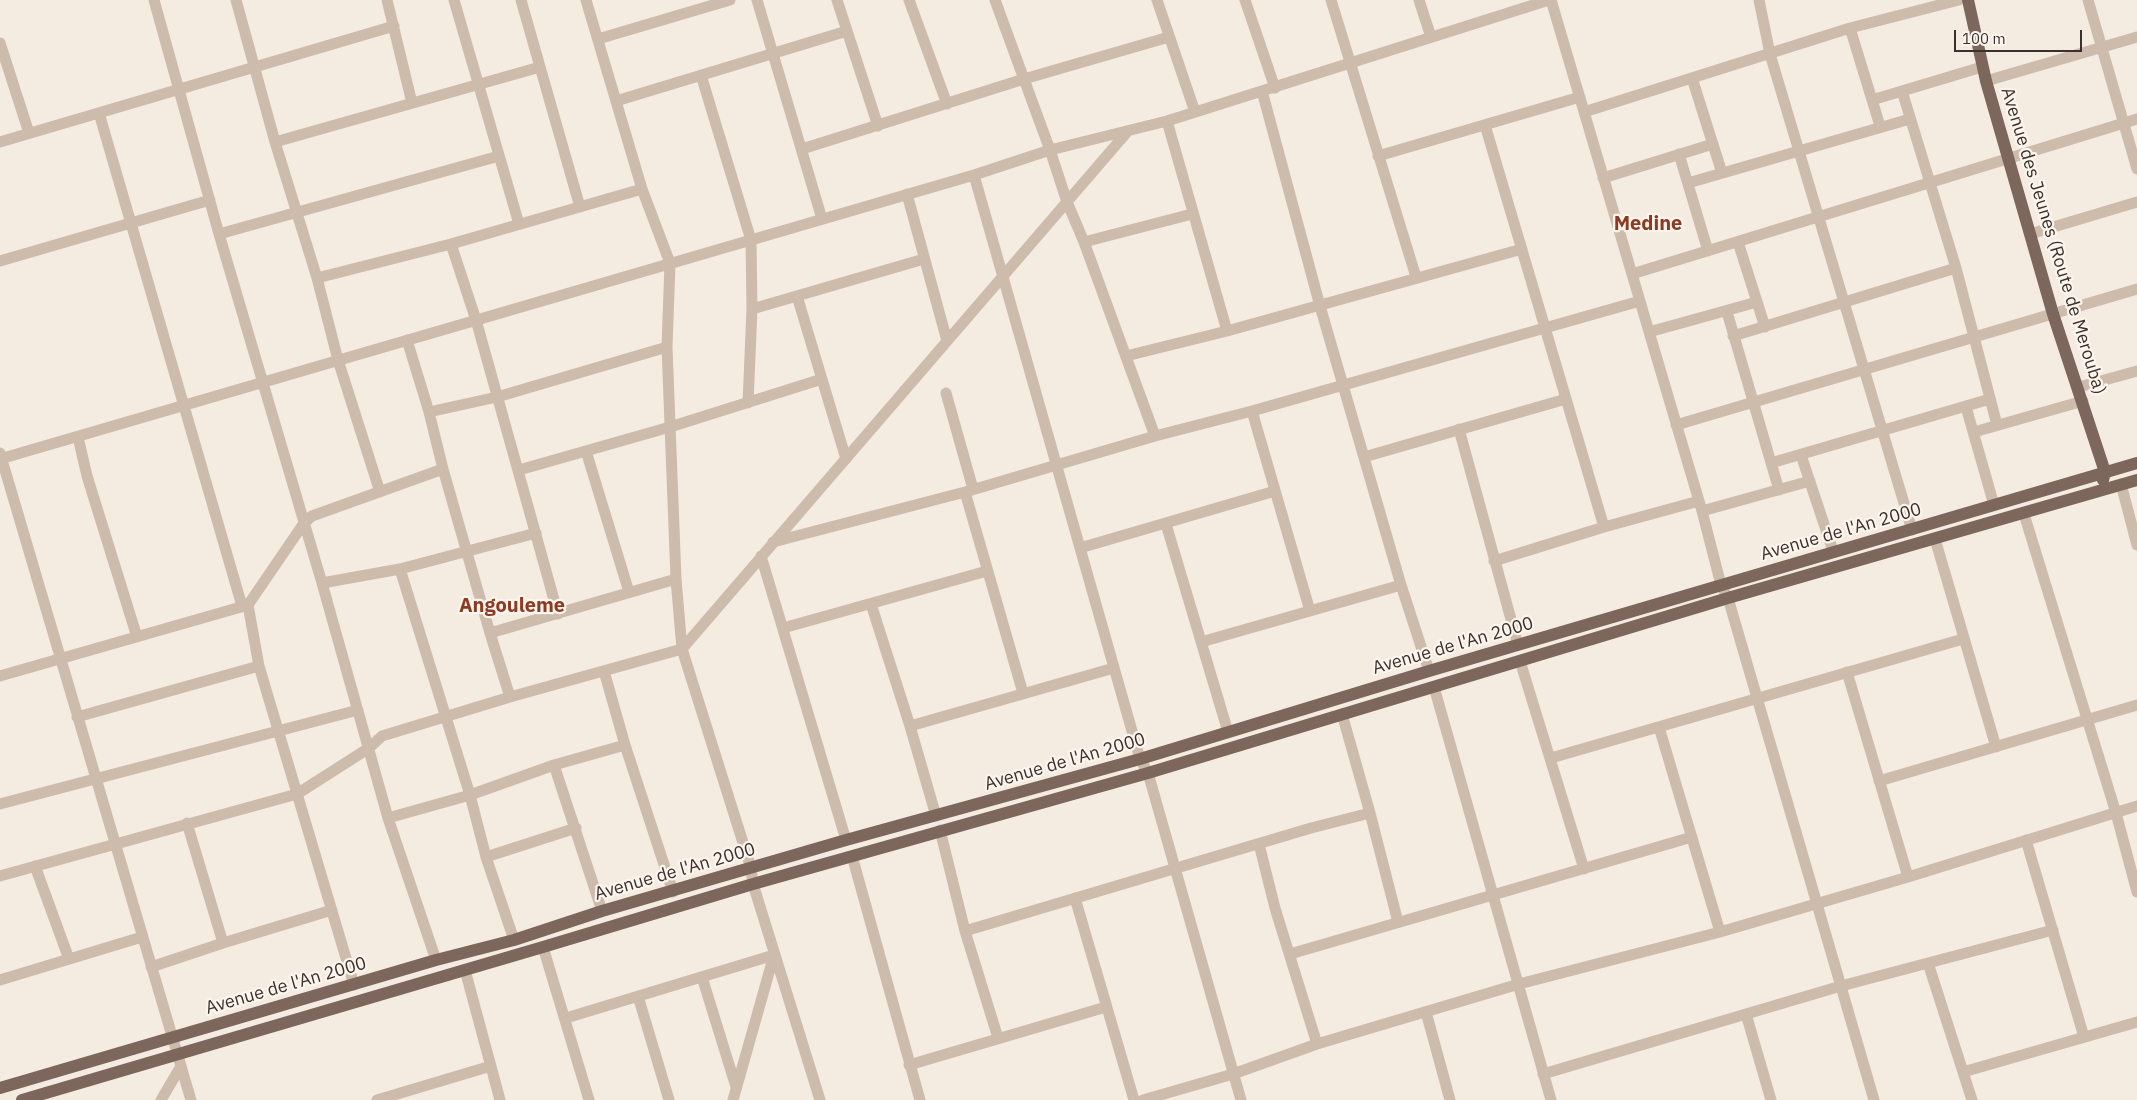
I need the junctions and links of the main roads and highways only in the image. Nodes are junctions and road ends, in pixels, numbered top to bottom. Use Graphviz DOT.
graph roads {
  1 [pos="1968,0"];
  2 [pos="2137,463"];
  3 [pos="2105,472"];
  4 [pos="2137,480"];
  5 [pos="2101,490"];
  6 [pos="0,1088"];
  7 [pos="22,1100"];
  1 -- 3 [label="main road, Avenue des Jeunes (Route de Merouba)"];
  2 -- 3 [label="main road, Avenue de l'An 2000"];
  3 -- 5 [label="main road, Avenue des Jeunes (Route de Merouba)"];
  3 -- 6 [label="main road, Avenue de l'An 2000"];
  4 -- 5 [label="main road, Avenue de l'An 2000"];
  5 -- 7 [label="main road, Avenue de l'An 2000"];
}
